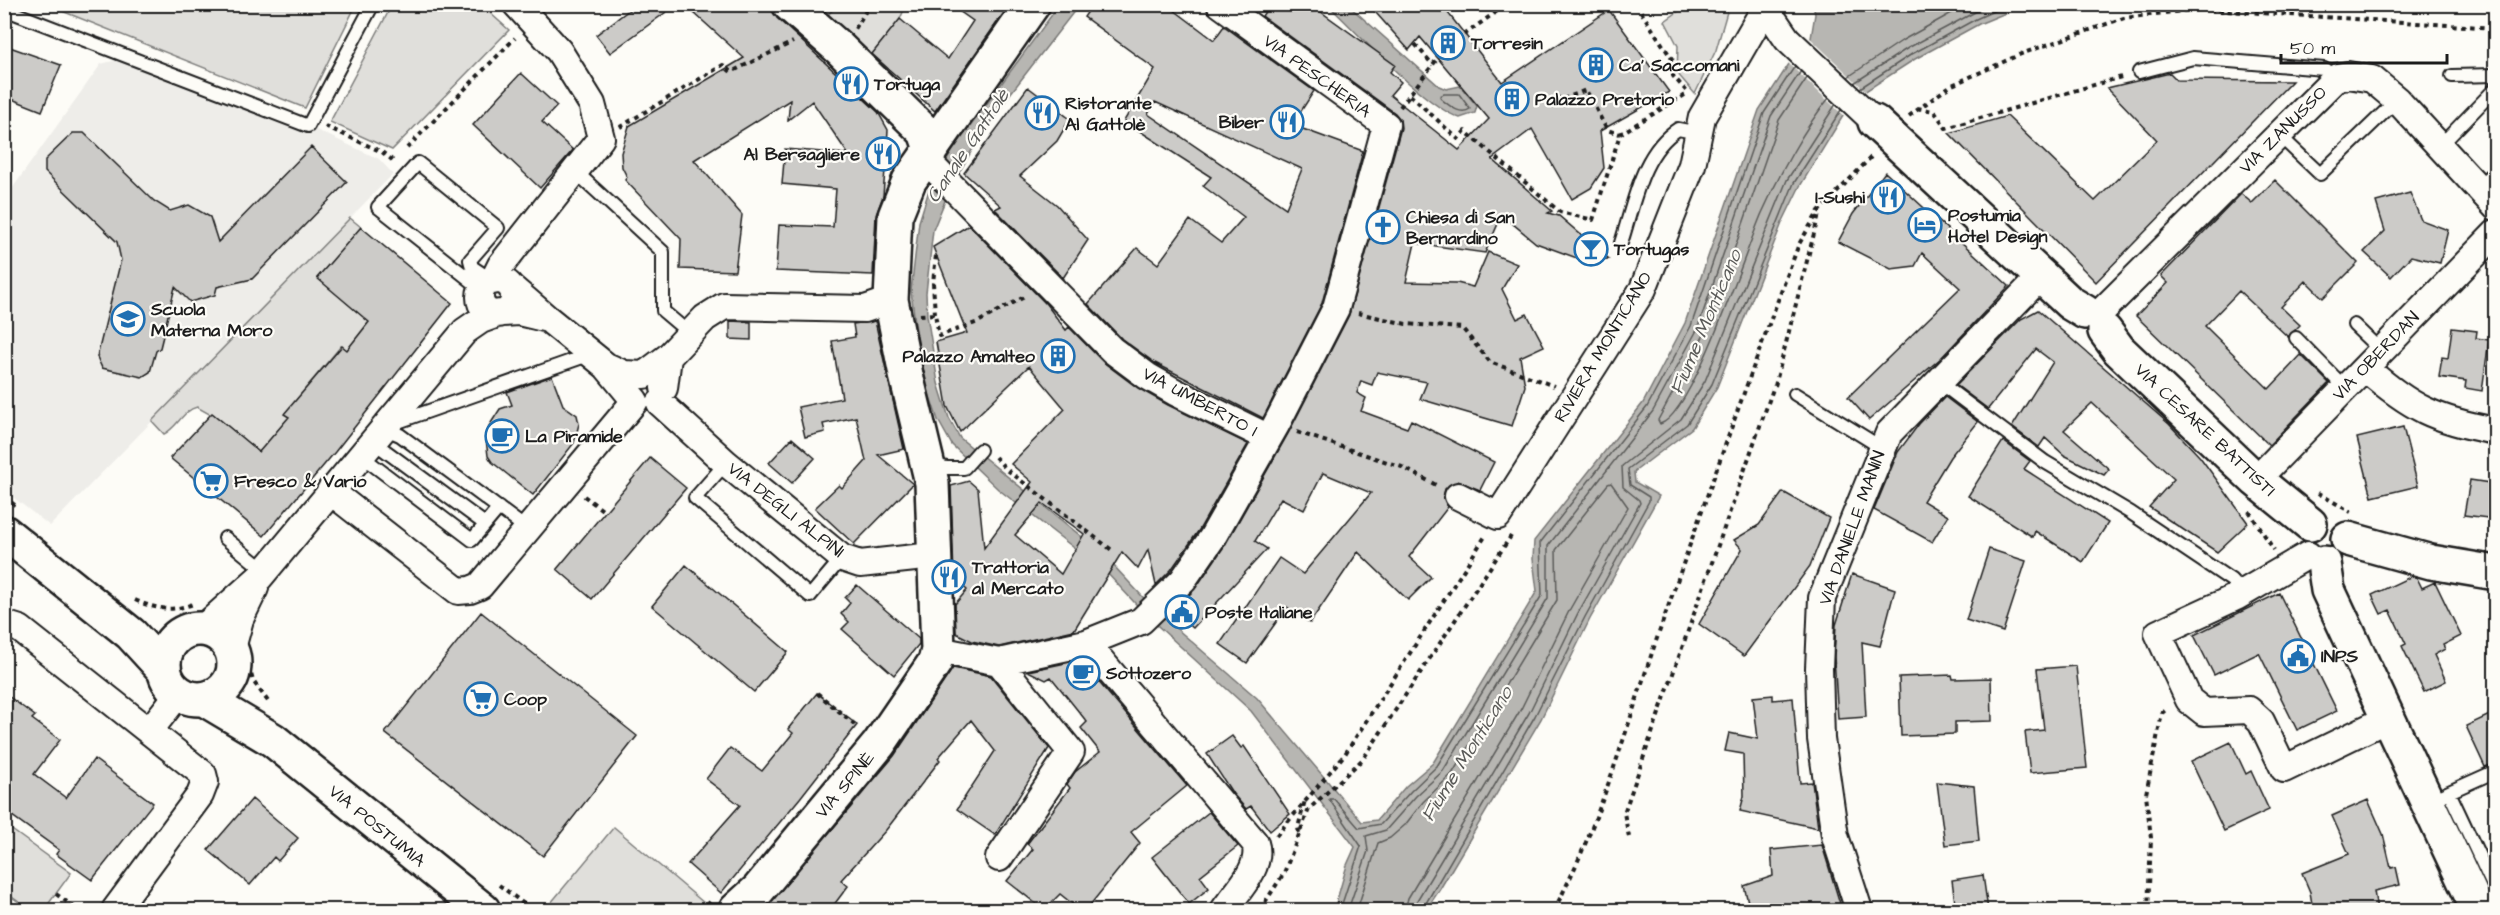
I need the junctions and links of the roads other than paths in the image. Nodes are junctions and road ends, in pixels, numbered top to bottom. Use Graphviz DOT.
graph roads {
  1 [pos="373,4"];
  2 [pos="789,4"];
  3 [pos="1033,4"];
  4 [pos="1220,4"];
  5 [pos="1764,6"];
  6 [pos="4,9"];
  7 [pos="524,13"];
  8 [pos="2139,72"];
  9 [pos="2496,75"];
  10 [pos="2452,76"];
  11 [pos="2337,77"];
  12 [pos="2496,88"];
  13 [pos="2397,100"];
  14 [pos="1386,125"];
  15 [pos="1699,133"];
  16 [pos="1878,134"];
  17 [pos="2279,135"];
  18 [pos="2440,146"];
  19 [pos="932,158"];
  20 [pos="576,172"];
  21 [pos="2487,178"];
  22 [pos="2496,207"];
  23 [pos="2496,233"];
  24 [pos="1621,243"];
  25 [pos="2042,276"];
  26 [pos="497,295"];
  27 [pos="891,300"];
  28 [pos="2098,318"];
  29 [pos="2354,324"];
  30 [pos="689,333"];
  31 [pos="2296,338"];
  32 [pos="2373,359"];
  33 [pos="599,360"];
  34 [pos="1939,382"];
  35 [pos="2345,388"];
  36 [pos="651,392"];
  37 [pos="1795,394"];
  38 [pos="1271,431"];
  39 [pos="2496,431"];
  40 [pos="372,441"];
  41 [pos="1882,448"];
  42 [pos="980,450"];
  43 [pos="928,462"];
  44 [pos="726,463"];
  45 [pos="330,492"];
  46 [pos="2251,494"];
  47 [pos="1458,496"];
  48 [pos="498,508"];
  49 [pos="14,522"];
  50 [pos="485,525"];
  51 [pos="527,529"];
  52 [pos="225,538"];
  53 [pos="2305,550"];
  54 [pos="933,556"];
  55 [pos="842,558"];
  56 [pos="2496,573"];
  57 [pos="262,574"];
  58 [pos="83,593"];
  59 [pos="2243,593"];
  60 [pos="195,621"];
  61 [pos="4,624"];
  62 [pos="1086,643"];
  63 [pos="938,650"];
  64 [pos="236,662"];
  65 [pos="999,662"];
  66 [pos="182,687"];
  67 [pos="2387,719"];
  68 [pos="275,725"];
  69 [pos="150,730"];
  70 [pos="2496,771"];
  71 [pos="2438,797"];
  72 [pos="999,858"];
  73 [pos="2496,892"];
  74 [pos="489,896"];
  75 [pos="727,904"];
  76 [pos="115,910"];
  77 [pos="1224,910"];
  78 [pos="1859,910"];
  79 [pos="2478,910"];
  1 -- 6 [label="lane"];
  2 -- 19 [label="street"];
  3 -- 19 [label="street"];
  4 -- 14 [label="street, VIA PESCHERIA"];
  5 -- 15 [label="street, RIVIERA MONTICANO"];
  5 -- 16 [label="street"];
  7 -- 20 [label="street"];
  8 -- 11 [label="lane"];
  9 -- 10 [label="lane"];
  11 -- 13 [label="street, VIA ZANUSSO"];
  11 -- 17 [label="street, VIA ZANUSSO"];
  12 -- 18 [label="lane"];
  13 -- 17 [label="lane"];
  13 -- 18 [label="street, VIA ZANUSSO"];
  14 -- 38 [label="street, VIA UMBERTO I"];
  15 -- 24 [label="lane"];
  15 -- 47 [label="street, RIVIERA MONTICANO"];
  16 -- 25 [label="street, VIA CESARE BATTISTI"];
  17 -- 28 [label="street, VIA ZANUSSO"];
  18 -- 21 [label="street, VIA ZANUSSO"];
  19 -- 27 [label="street"];
  19 -- 38 [label="street, VIA UMBERTO I"];
  20 -- 26 [label="street"];
  20 -- 30 [label="lane"];
  21 -- 22 [label="street, VIA ZANUSSO"];
  23 -- 32 [label="street, VIA OBERDAN"];
  25 -- 28 [label="street, VIA CESARE BATTISTI"];
  25 -- 34 [label="street, VIA DANIELE MANIN"];
  26 -- 26 [label="lane"];
  26 -- 33 [label="street"];
  26 -- 40 [label="street"];
  27 -- 30 [label="street"];
  27 -- 43 [label="street"];
  28 -- 46 [label="street, VIA CESARE BATTISTI"];
  29 -- 32 [label="lane"];
  30 -- 36 [label="street"];
  31 -- 35 [label="lane"];
  32 -- 35 [label="street, VIA OBERDAN"];
  32 -- 39 [label="street"];
  33 -- 36 [label="street"];
  33 -- 40 [label="lane"];
  34 -- 41 [label="street, VIA DANIELE MANIN"];
  34 -- 59 [label="lane"];
  35 -- 46 [label="street, VIA OBERDAN"];
  36 -- 44 [label="street, VIA DEGLI ALPINI"];
  36 -- 51 [label="street"];
  37 -- 41 [label="lane"];
  38 -- 62 [label="street"];
  40 -- 45 [label="street"];
  40 -- 48 [label="lane"];
  40 -- 50 [label="lane"];
  40 -- 50 [label="lane"];
  41 -- 78 [label="street, VIA DANIELE MANIN"];
  42 -- 43 [label="lane"];
  43 -- 54 [label="street"];
  44 -- 55 [label="street, VIA DEGLI ALPINI"];
  44 -- 55 [label="lane"];
  45 -- 51 [label="street"];
  45 -- 57 [label="street"];
  46 -- 53 [label="street, VIA CESARE BATTISTI"];
  48 -- 50 [label="lane"];
  48 -- 51 [label="lane"];
  49 -- 58 [label="street, VIA POSTUMIA"];
  52 -- 57 [label="lane"];
  53 -- 56 [label="street"];
  53 -- 59 [label="street"];
  53 -- 67 [label="street"];
  54 -- 55 [label="street, VIA DEGLI ALPINI"];
  54 -- 63 [label="street"];
  57 -- 60 [label="street"];
  57 -- 64 [label="street"];
  58 -- 60 [label="street, VIA POSTUMIA"];
  58 -- 66 [label="street, VIA POSTUMIA"];
  59 -- 67 [label="street"];
  60 -- 64 [label="street, VIA POSTUMIA"];
  60 -- 66 [label="street"];
  61 -- 69 [label="street"];
  62 -- 65 [label="street"];
  62 -- 77 [label="street"];
  63 -- 65 [label="street"];
  63 -- 75 [label="street, VIA SPINÈ"];
  64 -- 66 [label="street"];
  64 -- 68 [label="street, VIA POSTUMIA"];
  65 -- 72 [label="street"];
  66 -- 68 [label="street, VIA POSTUMIA"];
  66 -- 69 [label="street"];
  67 -- 71 [label="street"];
  68 -- 74 [label="street, VIA POSTUMIA"];
  69 -- 76 [label="street"];
  70 -- 71 [label="lane"];
  71 -- 73 [label="lane"];
  71 -- 79 [label="street"];
}
